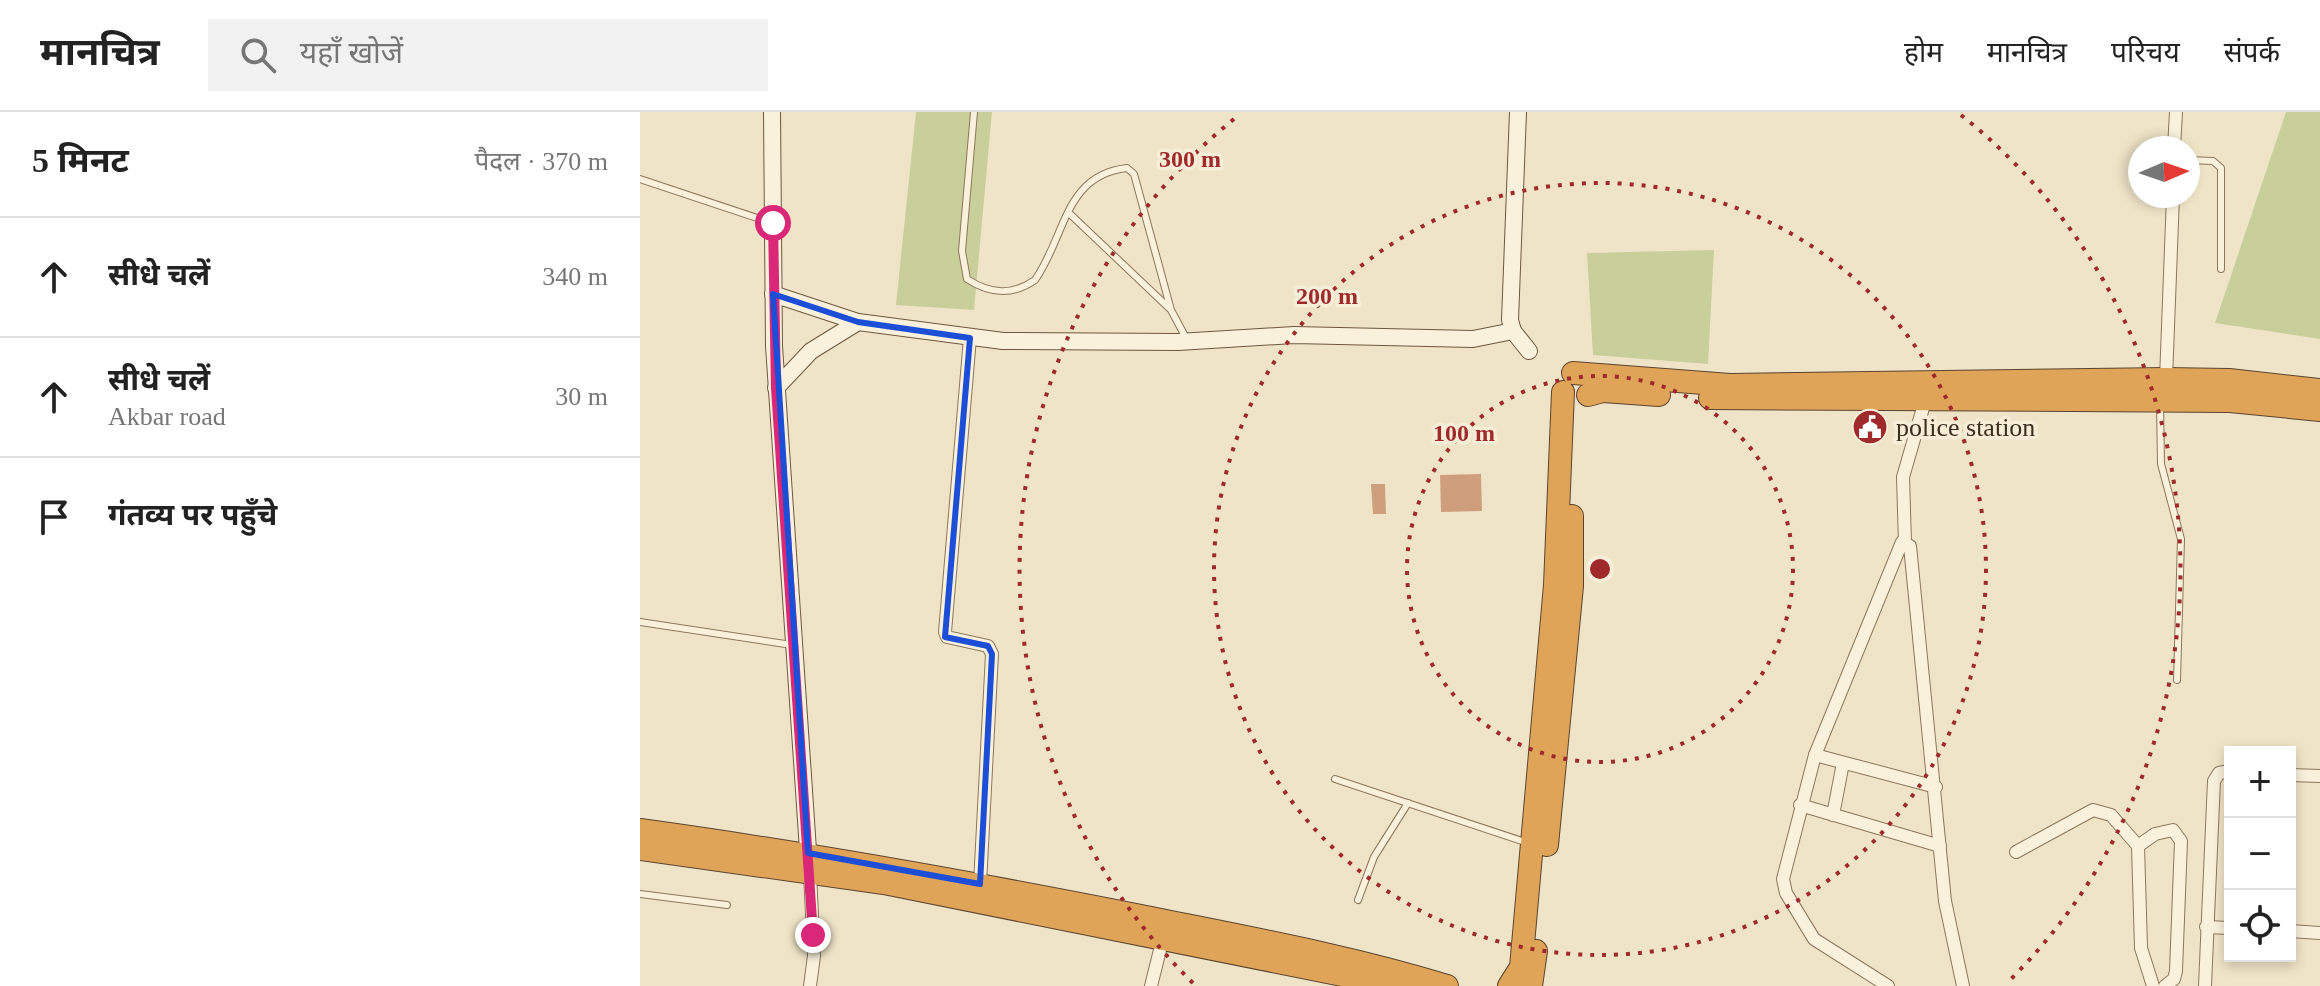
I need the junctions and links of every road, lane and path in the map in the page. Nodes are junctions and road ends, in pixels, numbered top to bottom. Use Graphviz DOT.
graph roads {
  1 [pos="772,112"];
  2 [pos="974,112"];
  3 [pos="1518,112"];
  4 [pos="2176,112"];
  5 [pos="2175,136"];
  6 [pos="2200,160"];
  7 [pos="640,179"];
  8 [pos="2172,208"];
  9 [pos="1070,214"];
  10 [pos="773,223"];
  11 [pos="2221,269"];
  12 [pos="773,294"];
  13 [pos="1171,310"];
  14 [pos="858,322"];
  15 [pos="1513,331"];
  16 [pos="970,338"];
  17 [pos="1188,342"];
  18 [pos="1529,351"];
  19 [pos="1568,382"];
  20 [pos="776,388"];
  21 [pos="2163,390"];
  22 [pos="2320,390"];
  23 [pos="1587,396"];
  24 [pos="1925,401"];
  25 [pos="2320,410"];
  26 [pos="1905,543"];
  27 [pos="640,622"];
  28 [pos="792,645"];
  29 [pos="2177,680"];
  30 [pos="1815,755"];
  31 [pos="1843,763"];
  32 [pos="2224,772"];
  33 [pos="2296,775"];
  34 [pos="2320,776"];
  35 [pos="1335,779"];
  36 [pos="1936,787"];
  37 [pos="1408,803"];
  38 [pos="1800,805"];
  39 [pos="1833,815"];
  40 [pos="640,830"];
  41 [pos="1532,844"];
  42 [pos="1940,846"];
  43 [pos="2138,846"];
  44 [pos="640,849"];
  45 [pos="2016,852"];
  46 [pos="809,863"];
  47 [pos="980,884"];
  48 [pos="640,894"];
  49 [pos="1358,900"];
  50 [pos="727,905"];
  51 [pos="2206,927"];
  52 [pos="2224,928"];
  53 [pos="2296,931"];
  54 [pos="2320,933"];
  55 [pos="1163,938"];
  56 [pos="810,986"];
  57 [pos="1151,986"];
  58 [pos="1397,986"];
  59 [pos="1447,986"];
  60 [pos="1509,986"];
  61 [pos="1531,986"];
  62 [pos="1888,986"];
  63 [pos="1963,986"];
  64 [pos="2153,986"];
  65 [pos="2165,986"];
  66 [pos="2205,986"];
  1 -- 10 [label="street"];
  2 -- 9 [label="lane"];
  3 -- 15 [label="street"];
  4 -- 5 [label="street"];
  6 -- 11 [label="lane"];
  7 -- 10 [label="lane"];
  8 -- 21 [label="street"];
  9 -- 13 [label="lane"];
  9 -- 13 [label="lane"];
  10 -- 12 [label="street"];
  12 -- 14 [label="street"];
  12 -- 20 [label="street"];
  13 -- 17 [label="lane"];
  14 -- 16 [label="street"];
  14 -- 20 [label="street"];
  15 -- 17 [label="street"];
  15 -- 18 [label="street"];
  16 -- 17 [label="street"];
  16 -- 47 [label="street"];
  19 -- 21 [label="highway"];
  19 -- 23 [label="highway"];
  19 -- 41 [label="highway"];
  20 -- 28 [label="street"];
  21 -- 22 [label="highway"];
  21 -- 24 [label="highway"];
  21 -- 25 [label="highway"];
  21 -- 29 [label="lane"];
  23 -- 24 [label="highway"];
  23 -- 61 [label="highway"];
  24 -- 26 [label="street"];
  26 -- 30 [label="street"];
  26 -- 36 [label="street"];
  27 -- 28 [label="lane"];
  28 -- 46 [label="street"];
  30 -- 31 [label="street"];
  30 -- 38 [label="street"];
  31 -- 36 [label="street"];
  31 -- 39 [label="street"];
  32 -- 51 [label="street"];
  33 -- 34 [label="street"];
  35 -- 37 [label="lane"];
  36 -- 42 [label="street"];
  37 -- 41 [label="lane"];
  37 -- 49 [label="lane"];
  38 -- 39 [label="street"];
  38 -- 62 [label="street"];
  39 -- 42 [label="street"];
  40 -- 46 [label="highway"];
  41 -- 60 [label="highway"];
  42 -- 63 [label="street"];
  43 -- 45 [label="street"];
  43 -- 64 [label="street"];
  43 -- 65 [label="street"];
  44 -- 46 [label="highway"];
  46 -- 47 [label="highway"];
  46 -- 55 [label="highway"];
  46 -- 56 [label="street"];
  47 -- 59 [label="highway"];
  48 -- 50 [label="lane"];
  51 -- 52 [label="street"];
  51 -- 66 [label="street"];
  53 -- 54 [label="street"];
  55 -- 57 [label="street"];
  55 -- 58 [label="highway"];
}
